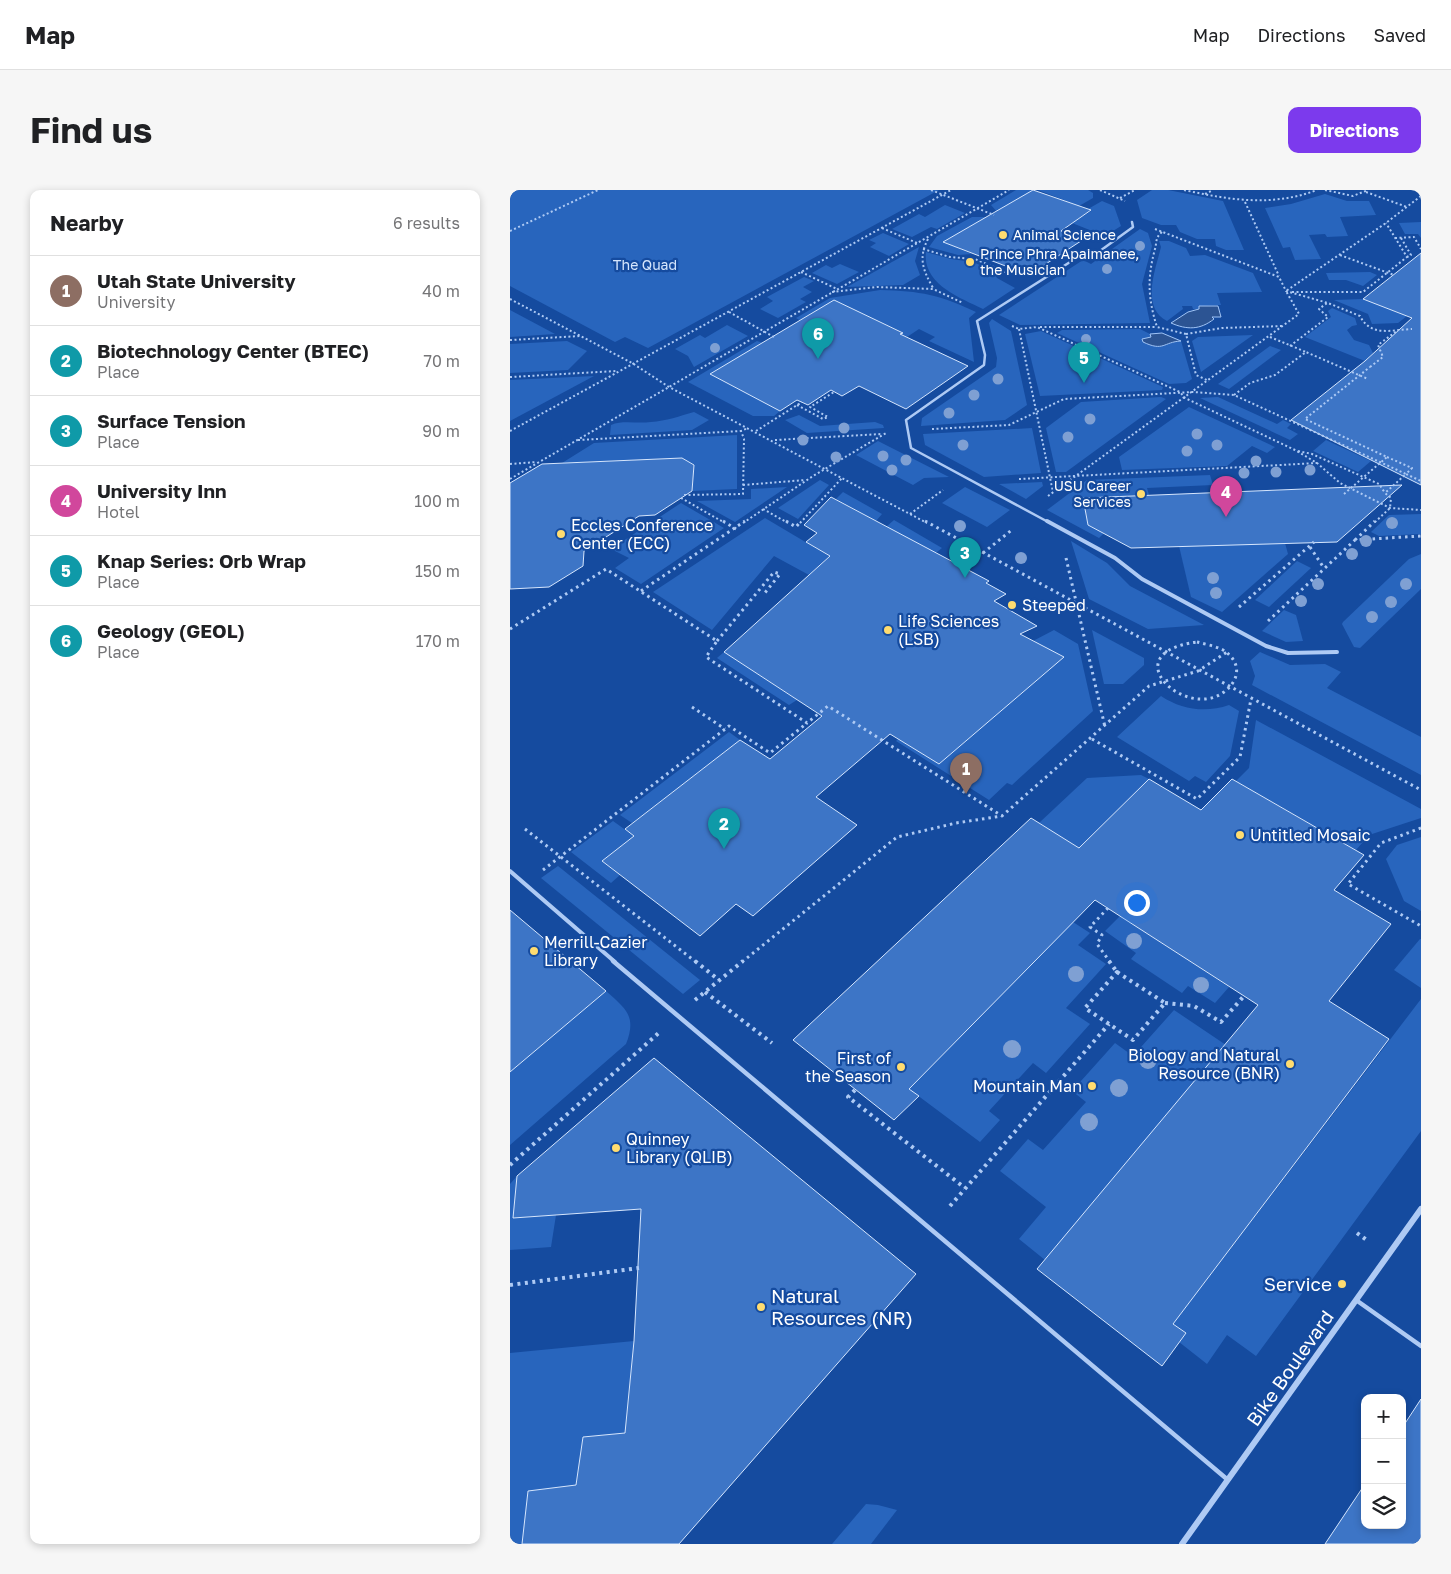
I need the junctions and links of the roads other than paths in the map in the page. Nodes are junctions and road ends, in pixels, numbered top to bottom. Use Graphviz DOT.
graph roads {
  1 [pos="1132,222"];
  2 [pos="1059,528"];
  3 [pos="1337,652"];
  4 [pos="510,871"];
  5 [pos="1421,1208"];
  6 [pos="1356,1300"];
  7 [pos="1421,1346"];
  8 [pos="1228,1480"];
  9 [pos="1182,1544"];
  1 -- 2 [label="lane"];
  2 -- 3 [label="lane"];
  4 -- 8 [label="lane"];
  5 -- 6 [label="street, Bike Boulevard"];
  6 -- 7 [label="lane"];
  6 -- 8 [label="street, Bike Boulevard"];
  8 -- 9 [label="street, Bike Boulevard"];
}
